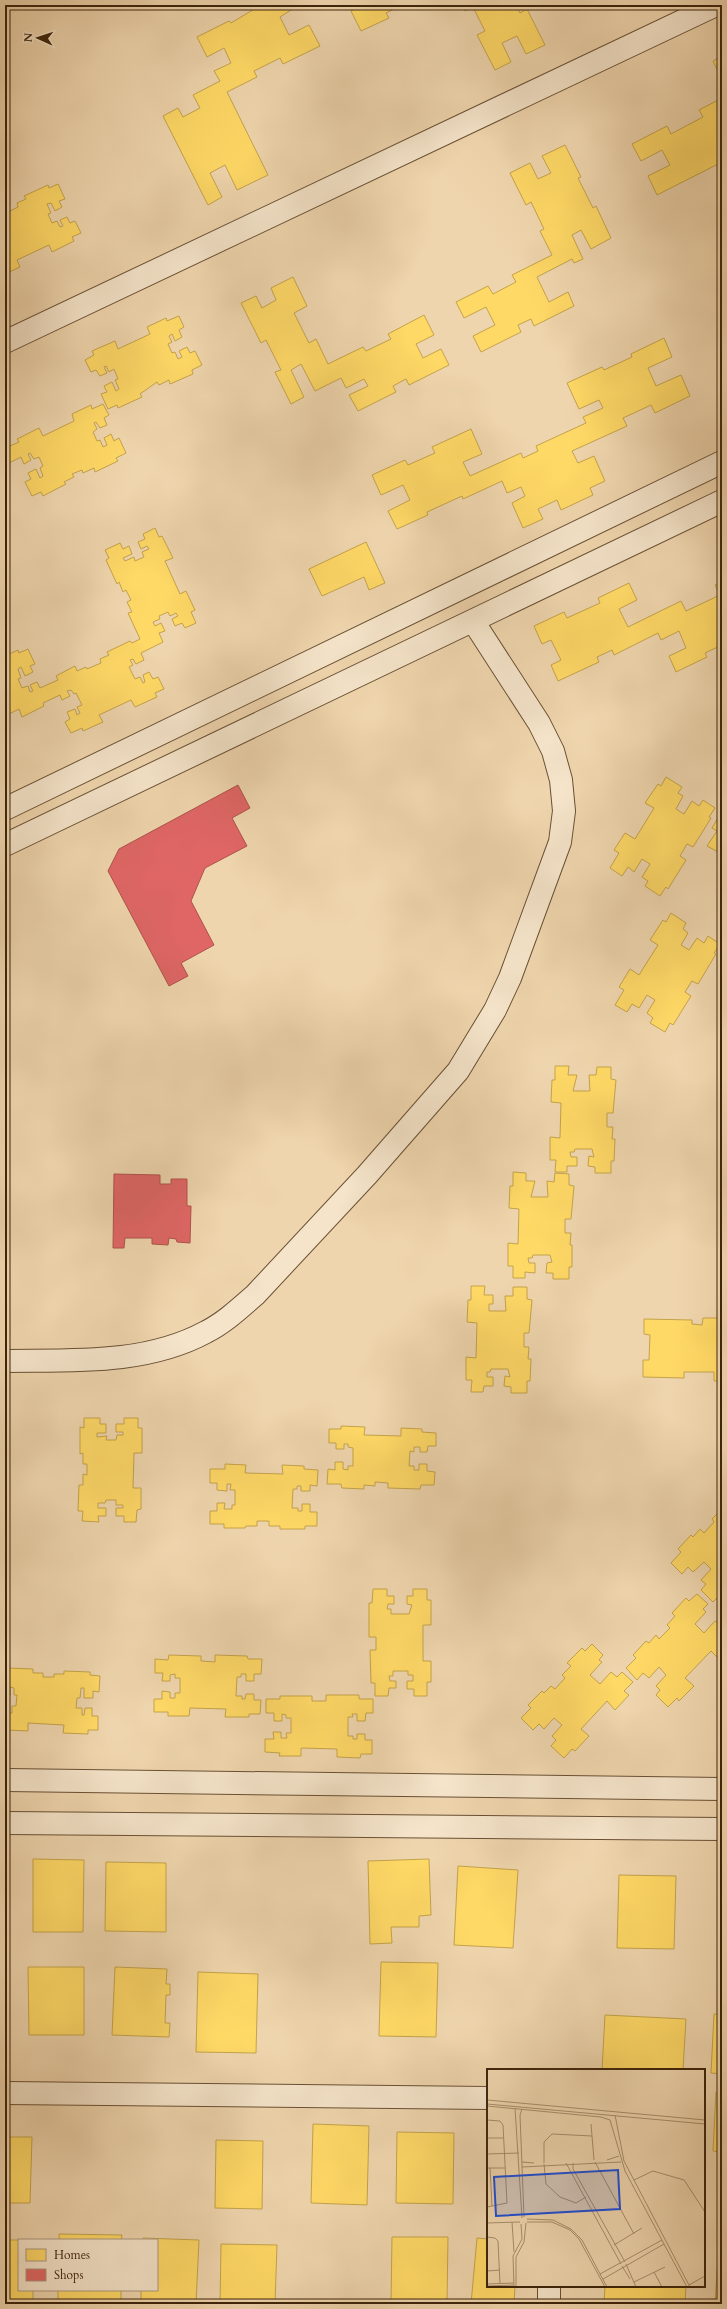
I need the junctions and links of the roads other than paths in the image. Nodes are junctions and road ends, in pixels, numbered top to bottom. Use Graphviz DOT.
graph roads {
  1 [pos="716,5"];
  2 [pos="5,342"];
  3 [pos="722,462"];
  4 [pos="722,501"];
  5 [pos="473,621"];
  6 [pos="5,809"];
  7 [pos="5,845"];
  8 [pos="5,1361"];
  9 [pos="5,1780"];
  10 [pos="722,1788"];
  11 [pos="5,1823"];
  12 [pos="722,1829"];
  13 [pos="5,2094"];
  14 [pos="487,2098"];
  15 [pos="549,2287"];
  16 [pos="549,2304"];
  1 -- 2 [label="street"];
  3 -- 6 [label="street"];
  4 -- 5 [label="street"];
  5 -- 7 [label="street"];
  5 -- 8 [label="street"];
  9 -- 10 [label="street"];
  11 -- 12 [label="street"];
  13 -- 14 [label="street"];
  15 -- 16 [label="street"];
}
